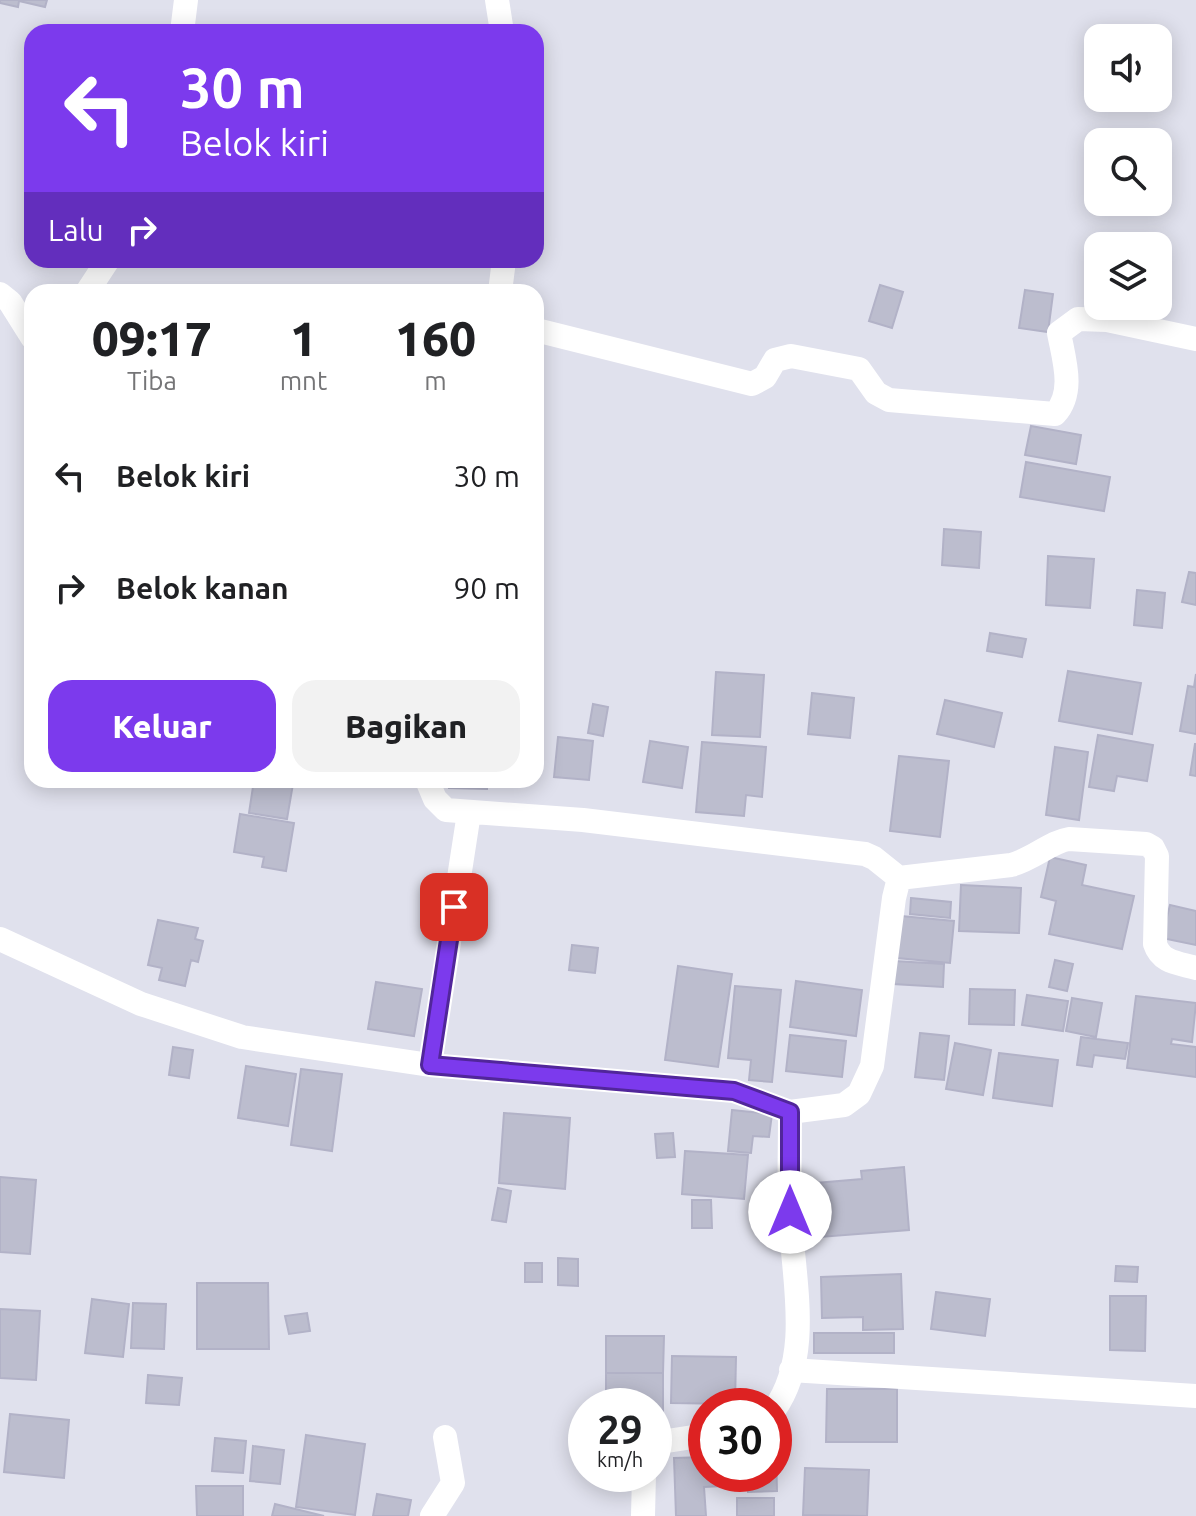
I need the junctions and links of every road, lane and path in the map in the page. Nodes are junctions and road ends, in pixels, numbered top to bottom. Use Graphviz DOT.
graph roads {
  1 [pos="186,0"];
  2 [pos="497,0"];
  3 [pos="183,24"];
  4 [pos="501,24"];
  5 [pos="0,294"];
  6 [pos="24,324"];
  7 [pos="544,332"];
  8 [pos="1196,339"];
  9 [pos="430,788"];
  10 [pos="469,813"];
  11 [pos="899,878"];
  12 [pos="0,939"];
  13 [pos="1196,968"];
  14 [pos="430,1065"];
  15 [pos="790,1112"];
  16 [pos="791,1370"];
  17 [pos="788,1388"];
  18 [pos="1196,1396"];
  19 [pos="445,1437"];
  20 [pos="644,1492"];
  21 [pos="432,1516"];
  22 [pos="643,1516"];
  1 -- 3 [label="street"];
  2 -- 4 [label="street"];
  5 -- 6 [label="street"];
  7 -- 8 [label="street"];
  9 -- 10 [label="street"];
  10 -- 11 [label="street"];
  10 -- 14 [label="street"];
  11 -- 13 [label="street"];
  11 -- 15 [label="street"];
  12 -- 14 [label="street"];
  14 -- 15 [label="street"];
  15 -- 16 [label="street"];
  16 -- 17 [label="street"];
  16 -- 18 [label="street"];
  19 -- 21 [label="street"];
  20 -- 22 [label="street"];
}
